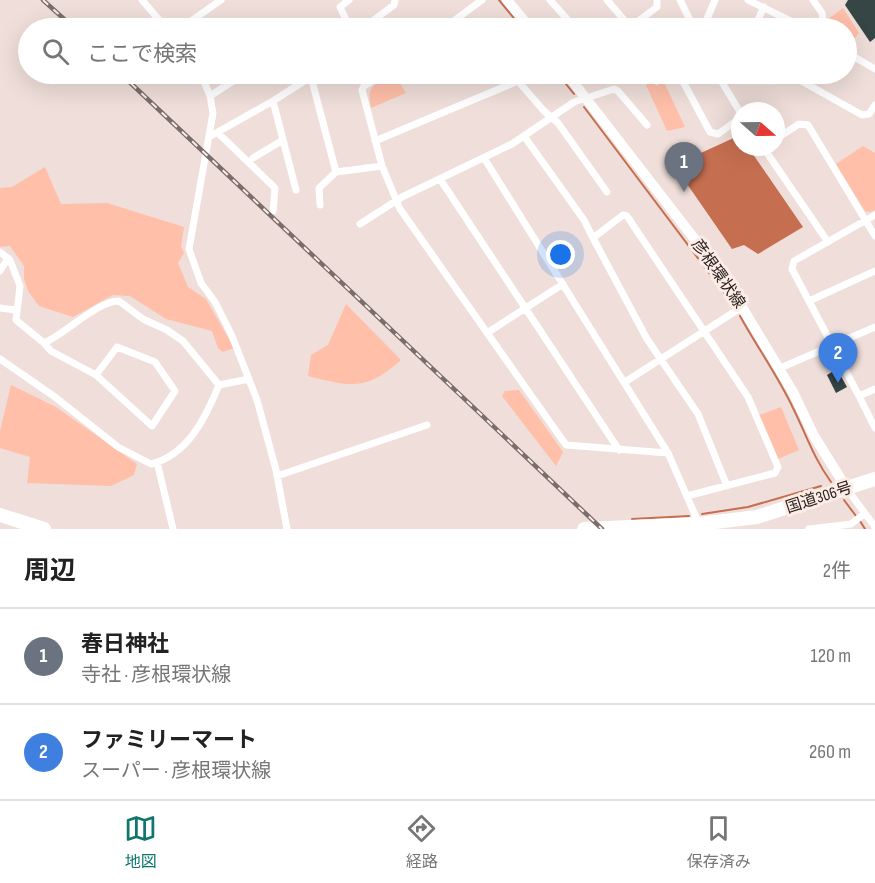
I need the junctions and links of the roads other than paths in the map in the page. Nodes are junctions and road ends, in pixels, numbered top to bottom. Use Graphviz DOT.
graph roads {
  1 [pos="142,0"];
  2 [pos="221,0"];
  3 [pos="349,0"];
  4 [pos="395,0"];
  5 [pos="482,0"];
  6 [pos="507,0"];
  7 [pos="550,0"];
  8 [pos="607,0"];
  9 [pos="657,0"];
  10 [pos="680,0"];
  11 [pos="715,0"];
  12 [pos="748,0"];
  13 [pos="813,0"];
  14 [pos="764,7"];
  15 [pos="157,18"];
  16 [pos="195,18"];
  17 [pos="345,18"];
  18 [pos="376,18"];
  19 [pos="458,18"];
  20 [pos="522,18"];
  21 [pos="566,18"];
  22 [pos="622,18"];
  23 [pos="643,18"];
  24 [pos="689,18"];
  25 [pos="707,18"];
  26 [pos="759,18"];
  27 [pos="785,18"];
  28 [pos="823,18"];
  29 [pos="857,58"];
  30 [pos="875,69"];
  31 [pos="205,84"];
  32 [pos="229,84"];
  33 [pos="299,84"];
  34 [pos="315,84"];
  35 [pos="367,84"];
  36 [pos="511,84"];
  37 [pos="521,84"];
  38 [pos="575,84"];
  39 [pos="684,84"];
  40 [pos="723,84"];
  41 [pos="807,84"];
  42 [pos="210,96"];
  43 [pos="586,98"];
  44 [pos="273,101"];
  45 [pos="734,102"];
  46 [pos="875,105"];
  47 [pos="551,117"];
  48 [pos="647,125"];
  49 [pos="731,125"];
  50 [pos="218,133"];
  51 [pos="785,133"];
  52 [pos="524,136"];
  53 [pos="209,137"];
  54 [pos="283,140"];
  55 [pos="375,141"];
  56 [pos="769,156"];
  57 [pos="483,158"];
  58 [pos="253,159"];
  59 [pos="382,166"];
  60 [pos="336,172"];
  61 [pos="440,178"];
  62 [pos="296,190"];
  63 [pos="607,192"];
  64 [pos="396,201"];
  65 [pos="320,205"];
  66 [pos="273,211"];
  67 [pos="875,215"];
  68 [pos="867,220"];
  69 [pos="360,224"];
  70 [pos="875,236"];
  71 [pos="593,238"];
  72 [pos="828,242"];
  73 [pos="0,252"];
  74 [pos="8,258"];
  75 [pos="0,271"];
  76 [pos="875,271"];
  77 [pos="563,284"];
  78 [pos="809,301"];
  79 [pos="742,307"];
  80 [pos="0,308"];
  81 [pos="526,308"];
  82 [pos="15,310"];
  83 [pos="875,327"];
  84 [pos="704,331"];
  85 [pos="487,333"];
  86 [pos="44,344"];
  87 [pos="832,345"];
  88 [pos="0,359"];
  89 [pos="660,359"];
  90 [pos="778,369"];
  91 [pos="96,375"];
  92 [pos="249,378"];
  93 [pos="625,382"];
  94 [pos="219,385"];
  95 [pos="875,389"];
  96 [pos="858,396"];
  97 [pos="427,426"];
  98 [pos="875,428"];
  99 [pos="619,450"];
  100 [pos="668,453"];
  101 [pos="157,462"];
  102 [pos="277,476"];
  103 [pos="875,479"];
  104 [pos="727,486"];
  105 [pos="847,489"];
  106 [pos="687,496"];
  107 [pos="864,513"];
  108 [pos="1,519"];
  109 [pos="699,524"];
  110 [pos="875,527"];
  111 [pos="44,529"];
  112 [pos="173,529"];
  113 [pos="287,529"];
  114 [pos="584,529"];
  115 [pos="809,529"];
  1 -- 15 [label="street"];
  2 -- 16 [label="street"];
  3 -- 17 [label="street"];
  4 -- 18 [label="street"];
  5 -- 19 [label="street"];
  6 -- 20 [label="main road"];
  7 -- 21 [label="street"];
  8 -- 22 [label="street"];
  9 -- 23 [label="street"];
  10 -- 24 [label="street"];
  11 -- 25 [label="street"];
  12 -- 14 [label="street"];
  13 -- 28 [label="street"];
  14 -- 26 [label="street"];
  14 -- 27 [label="street"];
  29 -- 30 [label="street"];
  31 -- 42 [label="street"];
  32 -- 42 [label="street"];
  33 -- 44 [label="street"];
  34 -- 60 [label="street"];
  35 -- 55 [label="street"];
  36 -- 55 [label="street"];
  37 -- 47 [label="street"];
  38 -- 43 [label="main road, 彦根環状線"];
  39 -- 49 [label="street"];
  40 -- 45 [label="street"];
  41 -- 46 [label="street"];
  42 -- 53 [label="street"];
  43 -- 47 [label="street"];
  43 -- 48 [label="street"];
  43 -- 79 [label="main road, 彦根環状線"];
  44 -- 50 [label="street"];
  44 -- 54 [label="street"];
  47 -- 52 [label="street"];
  47 -- 63 [label="street"];
  50 -- 53 [label="street"];
  50 -- 66 [label="street"];
  51 -- 68 [label="street"];
  52 -- 57 [label="street"];
  52 -- 71 [label="street"];
  53 -- 92 [label="street"];
  54 -- 58 [label="street"];
  54 -- 62 [label="street"];
  55 -- 59 [label="street"];
  56 -- 72 [label="street"];
  57 -- 61 [label="street"];
  57 -- 77 [label="street"];
  59 -- 60 [label="street"];
  59 -- 64 [label="street"];
  60 -- 65 [label="street"];
  61 -- 64 [label="street"];
  61 -- 81 [label="street"];
  64 -- 69 [label="street"];
  64 -- 85 [label="street"];
  67 -- 68 [label="street"];
  68 -- 70 [label="street"];
  68 -- 72 [label="street"];
  71 -- 84 [label="street"];
  71 -- 89 [label="street"];
  72 -- 78 [label="street"];
  73 -- 74 [label="street"];
  74 -- 75 [label="street"];
  74 -- 82 [label="street"];
  76 -- 78 [label="street"];
  77 -- 81 [label="street"];
  77 -- 93 [label="street"];
  78 -- 87 [label="street"];
  79 -- 84 [label="street"];
  79 -- 90 [label="main road, 彦根環状線"];
  80 -- 82 [label="street"];
  81 -- 85 [label="street"];
  81 -- 99 [label="street"];
  82 -- 86 [label="street"];
  83 -- 87 [label="street"];
  84 -- 89 [label="street"];
  84 -- 104 [label="street"];
  85 -- 99 [label="street"];
  86 -- 91 [label="street"];
  86 -- 94 [label="street"];
  87 -- 90 [label="street"];
  87 -- 96 [label="street"];
  88 -- 101 [label="street"];
  89 -- 93 [label="street"];
  89 -- 104 [label="street"];
  90 -- 105 [label="main road, 彦根環状線"];
  91 -- 91 [label="street"];
  92 -- 94 [label="street"];
  92 -- 102 [label="street"];
  93 -- 100 [label="street"];
  94 -- 101 [label="street"];
  95 -- 96 [label="street"];
  96 -- 98 [label="street"];
  97 -- 102 [label="street"];
  99 -- 100 [label="street"];
  100 -- 106 [label="street"];
  101 -- 112 [label="street"];
  102 -- 113 [label="street"];
  103 -- 105 [label="highway, 国道306号"];
  104 -- 106 [label="street"];
  105 -- 107 [label="street"];
  105 -- 109 [label="highway, 国道306号"];
  106 -- 109 [label="street"];
  107 -- 110 [label="street"];
  107 -- 115 [label="street"];
  108 -- 111 [label="highway"];
  109 -- 114 [label="highway, 国道306号"];
}
